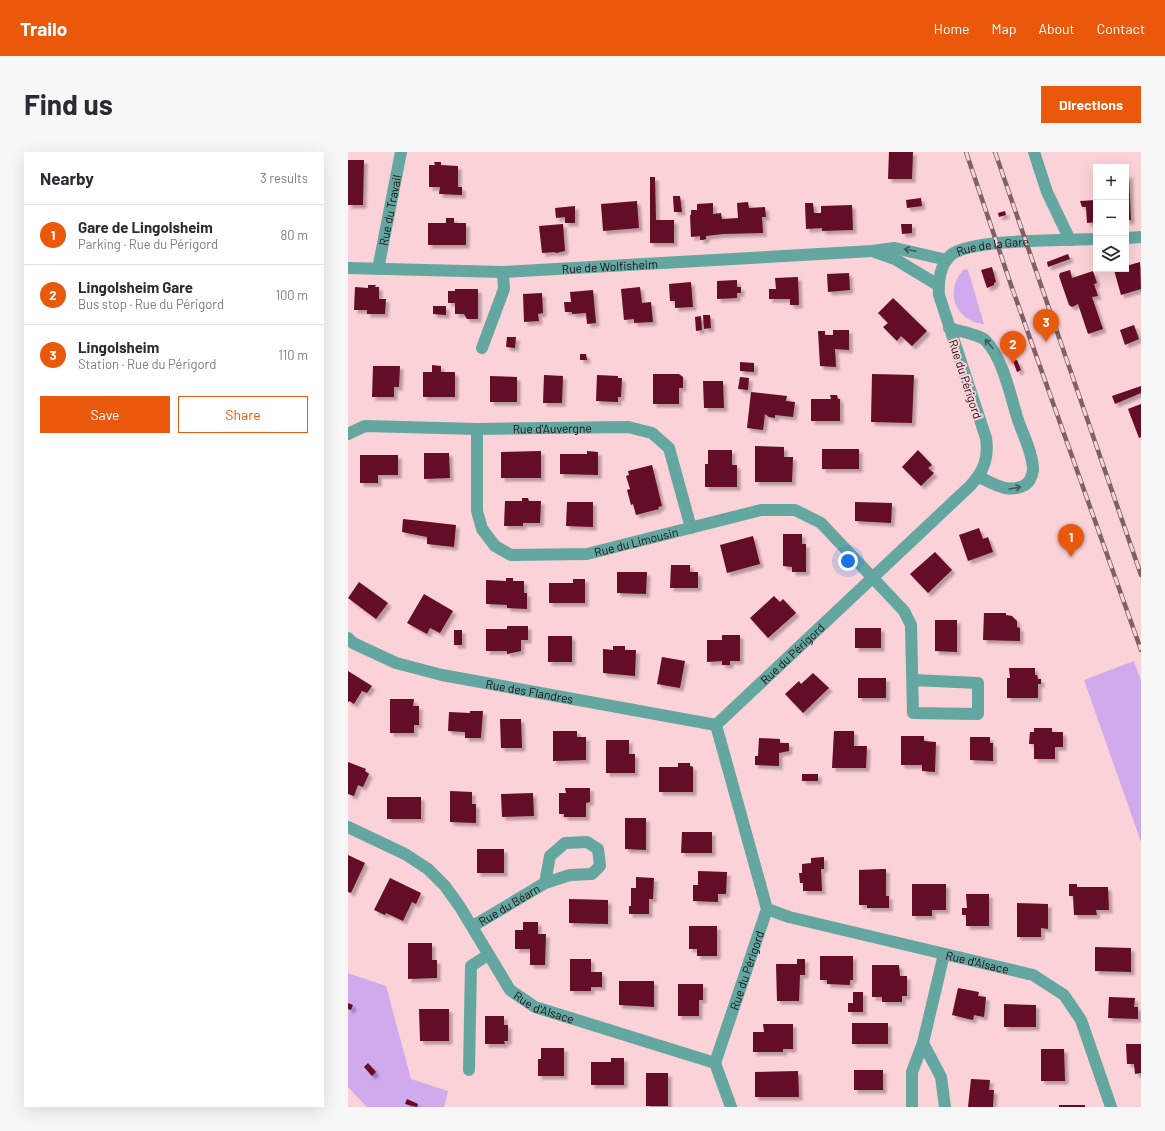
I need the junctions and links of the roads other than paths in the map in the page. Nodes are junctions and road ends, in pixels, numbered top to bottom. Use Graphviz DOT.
graph roads {
  1 [pos="401,152"];
  2 [pos="1034,152"];
  3 [pos="1141,237"];
  4 [pos="1129,238"];
  5 [pos="1093,239"];
  6 [pos="1070,240"];
  7 [pos="872,251"];
  8 [pos="947,260"];
  9 [pos="348,268"];
  10 [pos="378,268"];
  11 [pos="503,272"];
  12 [pos="938,285"];
  13 [pos="949,328"];
  14 [pos="482,348"];
  15 [pos="477,429"];
  16 [pos="348,434"];
  17 [pos="979,477"];
  18 [pos="691,528"];
  19 [pos="873,576"];
  20 [pos="348,638"];
  21 [pos="912,680"];
  22 [pos="716,726"];
  23 [pos="348,827"];
  24 [pos="544,883"];
  25 [pos="767,909"];
  26 [pos="473,926"];
  27 [pos="944,954"];
  28 [pos="488,955"];
  29 [pos="923,1043"];
  30 [pos="715,1063"];
  31 [pos="469,1070"];
  32 [pos="731,1107"];
  33 [pos="912,1107"];
  34 [pos="945,1107"];
  35 [pos="1111,1107"];
  1 -- 10 [label="street, Rue du Travail"];
  2 -- 6 [label="street"];
  3 -- 4 [label="street"];
  5 -- 6 [label="street, Rue de la Gare"];
  6 -- 8 [label="street, Rue de la Gare"];
  8 -- 7 [label="street, Rue de Wolfisheim, one-way"];
  7 -- 11 [label="street, Rue de Wolfisheim"];
  7 -- 12 [label="street, Rue de Wolfisheim"];
  8 -- 12 [label="street, Rue de la Gare"];
  9 -- 10 [label="street, Rue de Wolfisheim"];
  10 -- 11 [label="street, Rue de Wolfisheim"];
  11 -- 14 [label="street"];
  12 -- 13 [label="street, Rue du Périgord"];
  13 -- 17 [label="street, Rue du Périgord"];
  17 -- 13 [label="street, one-way"];
  15 -- 16 [label="street, Rue d'Auvergne"];
  15 -- 18 [label="street, Rue d'Auvergne"];
  15 -- 18 [label="street, Rue du Limousin"];
  17 -- 19 [label="street, Rue du Périgord"];
  18 -- 19 [label="street, Rue du Limousin"];
  19 -- 21 [label="street, Rue du Limousin"];
  19 -- 22 [label="street, Rue du Périgord"];
  20 -- 22 [label="street, Rue des Flandres"];
  21 -- 21 [label="street, Rue du Limousin"];
  22 -- 25 [label="street"];
  23 -- 26 [label="street, Rue d'Alsace"];
  24 -- 24 [label="street, Rue du Béarn"];
  24 -- 26 [label="street, Rue du Béarn"];
  25 -- 27 [label="street, Rue d'Alsace"];
  25 -- 30 [label="street, Rue du Périgord"];
  26 -- 28 [label="street, Rue d'Alsace"];
  27 -- 29 [label="street"];
  27 -- 35 [label="street, Rue d'Alsace"];
  28 -- 30 [label="street, Rue d'Alsace"];
  28 -- 31 [label="street"];
  29 -- 33 [label="street"];
  29 -- 34 [label="street"];
  30 -- 32 [label="street"];
}
